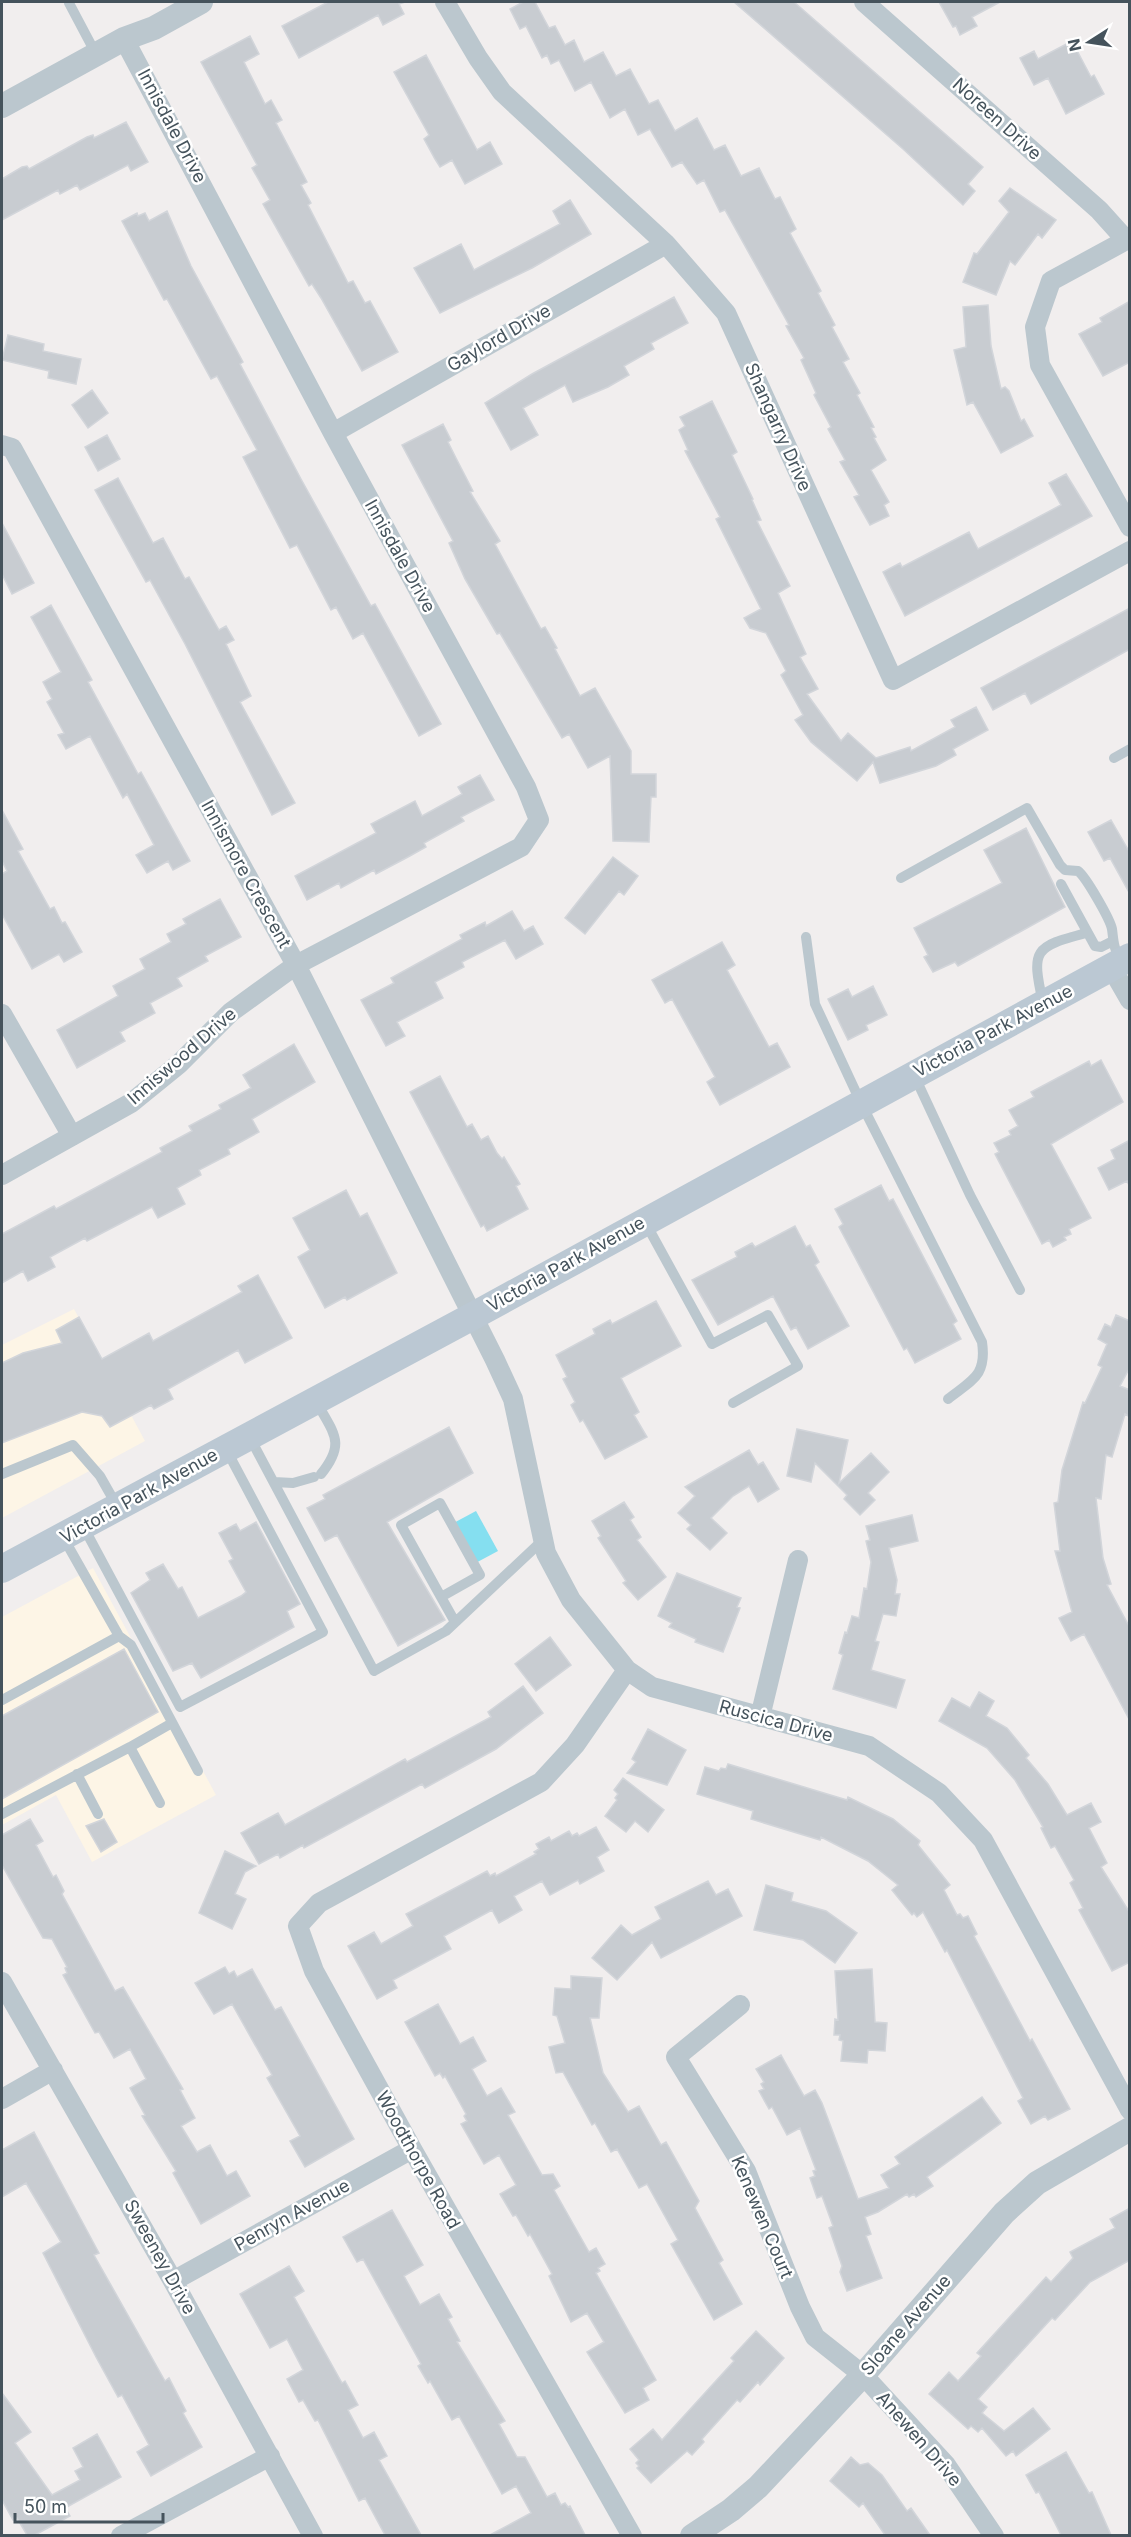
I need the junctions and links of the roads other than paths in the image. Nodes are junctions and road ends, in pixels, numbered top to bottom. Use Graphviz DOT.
graph roads {
  1 [pos="201,2"];
  2 [pos="445,2"];
  3 [pos="864,2"];
  4 [pos="69,3"];
  5 [pos="124,39"];
  6 [pos="96,54"];
  7 [pos="2,106"];
  8 [pos="1128,239"];
  9 [pos="666,244"];
  10 [pos="333,433"];
  11 [pos="2,446"];
  12 [pos="1130,526"];
  13 [pos="1130,551"];
  14 [pos="1130,749"];
  15 [pos="1114,758"];
  16 [pos="901,878"];
  17 [pos="1061,884"];
  18 [pos="1086,933"];
  19 [pos="806,937"];
  20 [pos="1118,957"];
  21 [pos="296,965"];
  22 [pos="1130,1000"];
  23 [pos="1042,1003"];
  24 [pos="2,1014"];
  25 [pos="913,1074"];
  26 [pos="861,1103"];
  27 [pos="72,1136"];
  28 [pos="2,1175"];
  29 [pos="644,1221"];
  30 [pos="1020,1290"];
  31 [pos="473,1316"];
  32 [pos="948,1399"];
  33 [pos="315,1400"];
  34 [pos="733,1403"];
  35 [pos="238,1442"];
  36 [pos="2,1474"];
  37 [pos="274,1482"];
  38 [pos="118,1507"];
  39 [pos="73,1532"];
  40 [pos="543,1540"];
  41 [pos="798,1560"];
  42 [pos="2,1569"];
  43 [pos="441,1597"];
  44 [pos="455,1622"];
  45 [pos="119,1636"];
  46 [pos="627,1670"];
  47 [pos="2,1700"];
  48 [pos="760,1717"];
  49 [pos="172,1723"];
  50 [pos="130,1747"];
  51 [pos="198,1771"];
  52 [pos="77,1774"];
  53 [pos="159,1803"];
  54 [pos="2,1814"];
  55 [pos="98,1814"];
  56 [pos="2,1982"];
  57 [pos="740,2005"];
  58 [pos="53,2070"];
  59 [pos="2,2098"];
  60 [pos="1130,2110"];
  61 [pos="1130,2129"];
  62 [pos="412,2149"];
  63 [pos="173,2281"];
  64 [pos="863,2375"];
  65 [pos="270,2456"];
  66 [pos="121,2535"];
  67 [pos="313,2535"];
  68 [pos="632,2535"];
  69 [pos="692,2535"];
  70 [pos="994,2535"];
  1 -- 5 [label="street"];
  2 -- 9 [label="street, Shangarry Drive"];
  3 -- 8 [label="street, Noreen Drive"];
  4 -- 6 [label="lane"];
  5 -- 6 [label="street"];
  5 -- 10 [label="street, Innisdale Drive"];
  6 -- 7 [label="street"];
  8 -- 12 [label="street"];
  9 -- 10 [label="street, Gaylord Drive"];
  9 -- 13 [label="street, Shangarry Drive"];
  10 -- 21 [label="street, Innisdale Drive"];
  11 -- 21 [label="street, Innismore Crescent"];
  14 -- 15 [label="lane"];
  16 -- 20 [label="lane"];
  17 -- 18 [label="lane"];
  18 -- 20 [label="lane"];
  18 -- 23 [label="lane"];
  19 -- 26 [label="lane"];
  20 -- 22 [label="street"];
  20 -- 23 [label="main road, Victoria Park Avenue"];
  21 -- 27 [label="street, Inniswood Drive"];
  21 -- 31 [label="street, Innismore Crescent"];
  23 -- 25 [label="main road, Victoria Park Avenue"];
  24 -- 27 [label="street"];
  25 -- 26 [label="main road, Victoria Park Avenue"];
  25 -- 30 [label="lane"];
  26 -- 29 [label="main road, Victoria Park Avenue"];
  26 -- 32 [label="lane"];
  27 -- 28 [label="street, Inniswood Drive"];
  29 -- 31 [label="main road, Victoria Park Avenue"];
  29 -- 34 [label="lane"];
  31 -- 33 [label="main road, Victoria Park Avenue"];
  31 -- 40 [label="street, Ruscica Drive"];
  33 -- 35 [label="main road, Victoria Park Avenue"];
  33 -- 37 [label="lane"];
  35 -- 37 [label="lane"];
  35 -- 38 [label="main road, Victoria Park Avenue"];
  35 -- 39 [label="lane"];
  36 -- 38 [label="lane"];
  37 -- 44 [label="lane"];
  38 -- 39 [label="main road, Victoria Park Avenue"];
  39 -- 42 [label="main road, Victoria Park Avenue"];
  39 -- 45 [label="lane"];
  40 -- 44 [label="lane"];
  40 -- 46 [label="street, Ruscica Drive"];
  41 -- 48 [label="street"];
  43 -- 43 [label="lane"];
  43 -- 44 [label="lane"];
  45 -- 47 [label="lane"];
  45 -- 49 [label="lane"];
  46 -- 48 [label="street, Ruscica Drive"];
  46 -- 62 [label="street, Woodthorpe Road"];
  48 -- 60 [label="street, Ruscica Drive"];
  49 -- 50 [label="lane"];
  49 -- 51 [label="lane"];
  50 -- 52 [label="lane"];
  50 -- 53 [label="lane"];
  52 -- 54 [label="lane"];
  52 -- 55 [label="lane"];
  56 -- 58 [label="street, Sweeney Drive"];
  57 -- 64 [label="street, Kenewen Court"];
  58 -- 59 [label="street"];
  58 -- 63 [label="street, Sweeney Drive"];
  61 -- 64 [label="street, Sloane Avenue"];
  62 -- 63 [label="street, Penryn Avenue"];
  62 -- 68 [label="street, Woodthorpe Road"];
  63 -- 65 [label="street, Sweeney Drive"];
  64 -- 69 [label="street, Sloane Avenue"];
  64 -- 70 [label="street, Anewen Drive"];
  65 -- 66 [label="street"];
  65 -- 67 [label="street, Sweeney Drive"];
}
